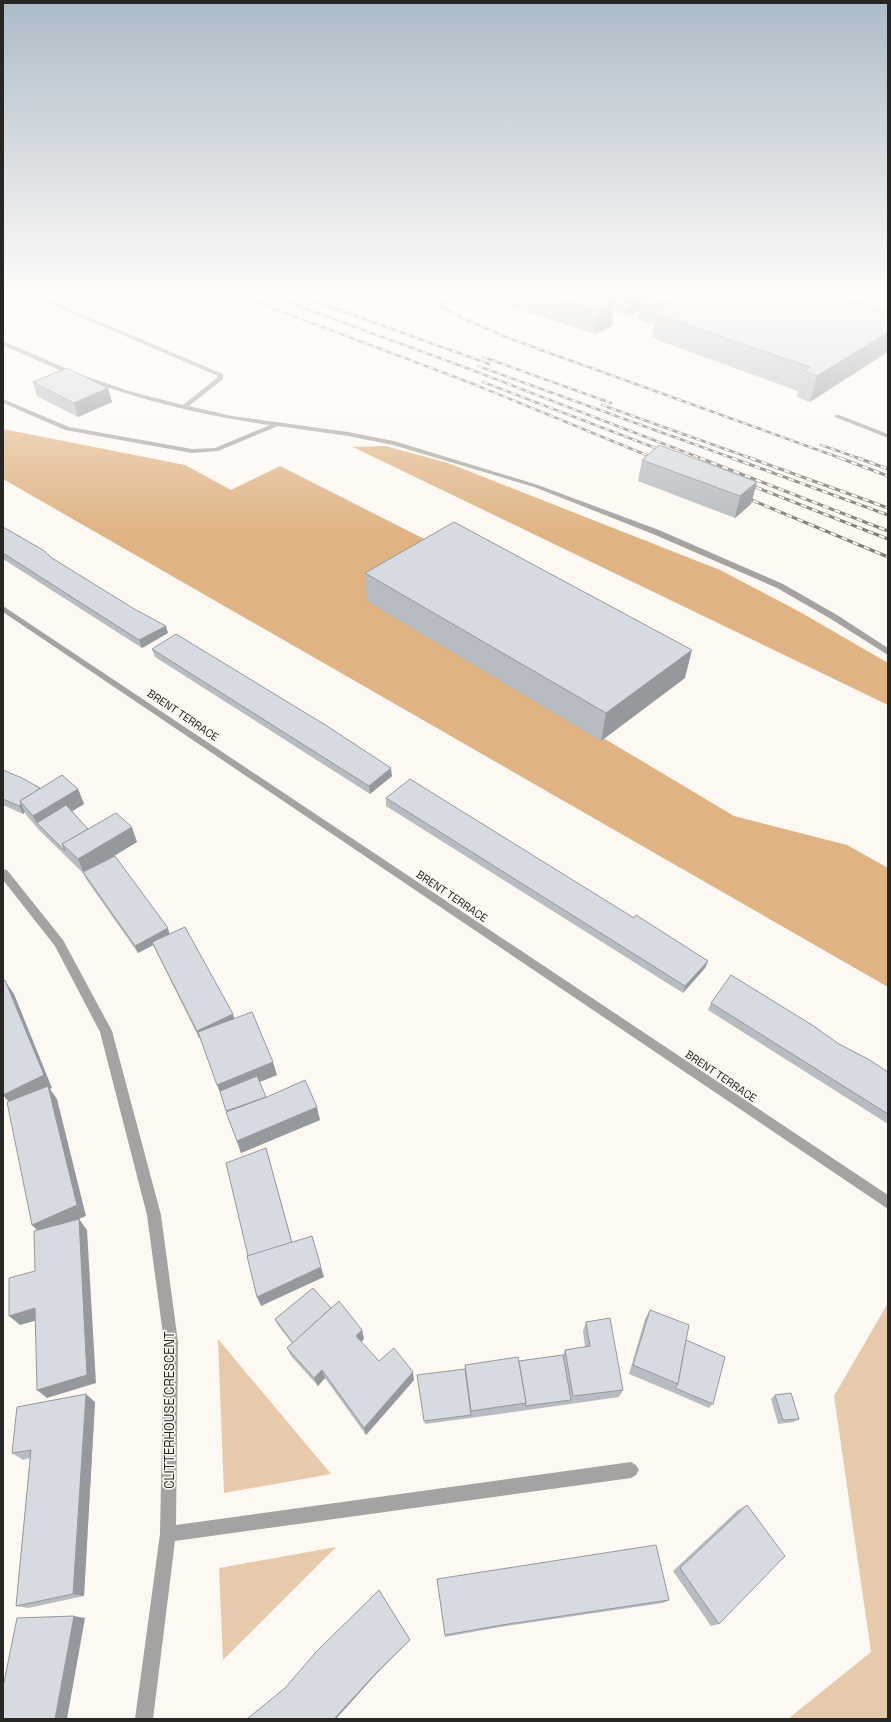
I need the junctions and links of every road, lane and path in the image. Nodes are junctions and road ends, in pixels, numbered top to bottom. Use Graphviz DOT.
graph roads {
  1 [pos="75,373"];
  2 [pos="217,373"];
  3 [pos="3,401"];
  4 [pos="184,408"];
  5 [pos="837,416"];
  6 [pos="276,425"];
  7 [pos="888,436"];
  8 [pos="3,608"];
  9 [pos="888,652"];
  10 [pos="3,873"];
  11 [pos="888,1203"];
  12 [pos="631,1470"];
  13 [pos="168,1534"];
  14 [pos="144,1719"];
  1 -- 4 [label="street"];
  2 -- 4 [label="street"];
  3 -- 6 [label="street"];
  4 -- 6 [label="street"];
  5 -- 7 [label="street"];
  6 -- 9 [label="street"];
  8 -- 11 [label="street, BRENT TERRACE"];
  10 -- 13 [label="street, CLITTERHOUSE CRESCENT"];
  12 -- 13 [label="street"];
  13 -- 14 [label="street, CLITTERHOUSE CRESCENT"];
}
